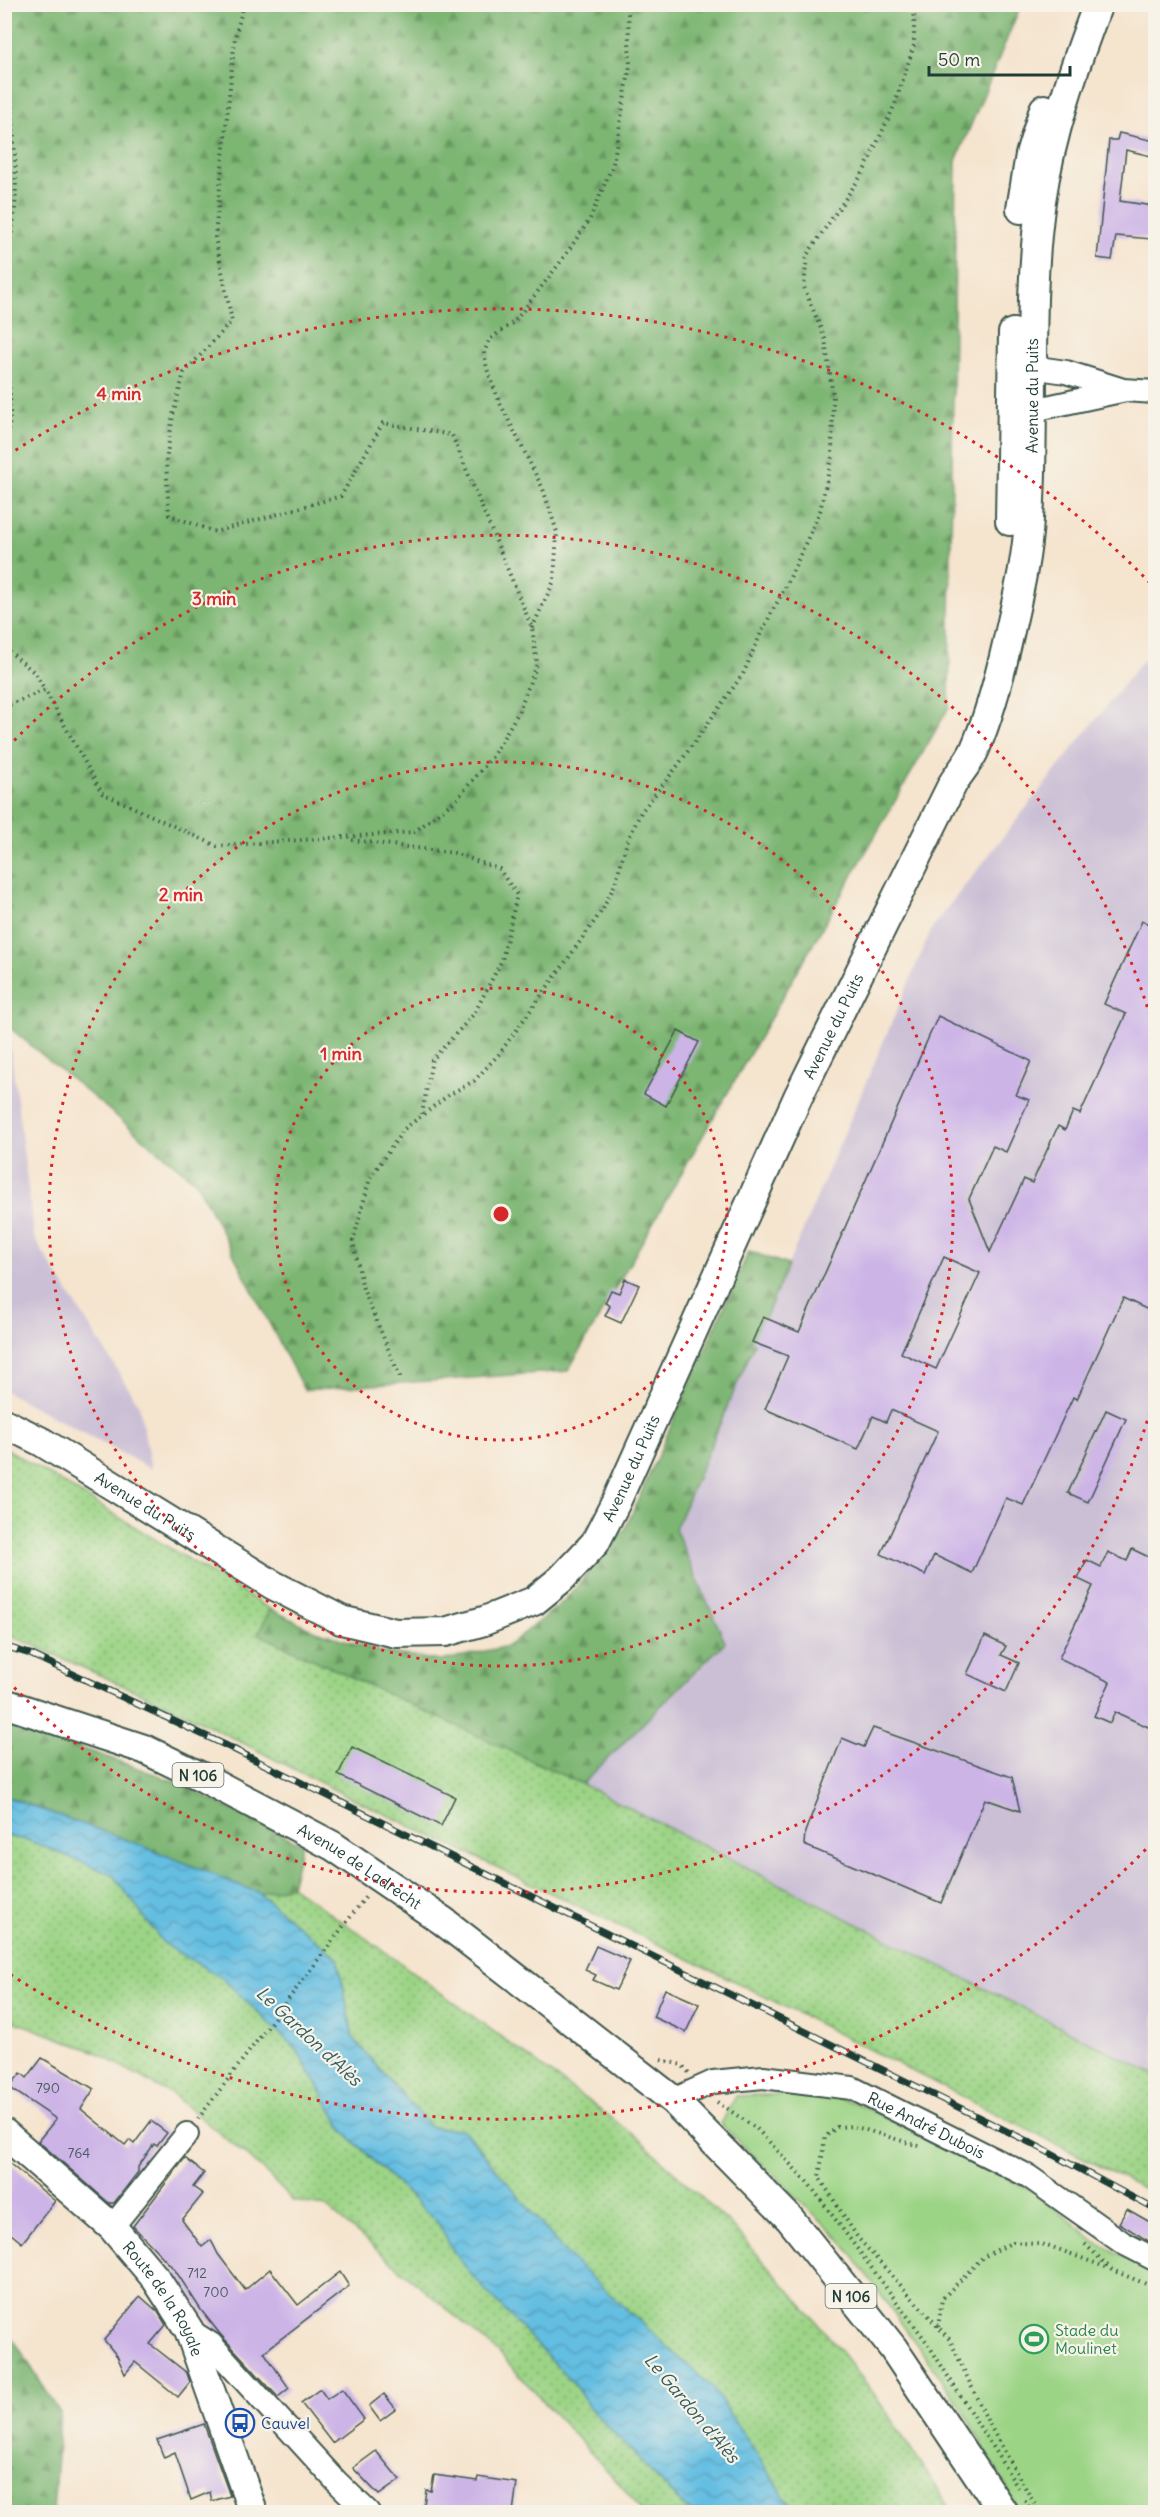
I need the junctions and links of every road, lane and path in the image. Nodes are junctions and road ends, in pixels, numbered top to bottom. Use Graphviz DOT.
graph roads {
  1 [pos="244,4"];
  2 [pos="626,4"];
  3 [pos="914,4"];
  4 [pos="1083,4"];
  5 [pos="1098,4"];
  6 [pos="4,71"];
  7 [pos="4,261"];
  8 [pos="4,358"];
  9 [pos="1022,365"];
  10 [pos="1123,390"];
  11 [pos="1155,392"];
  12 [pos="1022,411"];
  13 [pos="4,451"];
  14 [pos="532,628"];
  15 [pos="4,647"];
  16 [pos="45,690"];
  17 [pos="4,707"];
  18 [pos="343,839"];
  19 [pos="422,1115"];
  20 [pos="400,1377"];
  21 [pos="4,1423"];
  22 [pos="4,1703"];
  23 [pos="347,1919"];
  24 [pos="701,2087"];
  25 [pos="673,2100"];
  26 [pos="4,2133"];
  27 [pos="186,2134"];
  28 [pos="928,2151"];
  29 [pos="112,2227"];
  30 [pos="1080,2240"];
  31 [pos="1155,2260"];
  32 [pos="1112,2270"];
  33 [pos="1155,2288"];
  34 [pos="938,2328"];
  35 [pos="189,2330"];
  36 [pos="1015,2500"];
  37 [pos="253,2512"];
  38 [pos="368,2512"];
  39 [pos="1032,2512"];
  40 [pos="1039,2512"];
  1 -- 14 [label="path"];
  2 -- 14 [label="path"];
  3 -- 19 [label="path"];
  4 -- 9 [label="main road, Avenue du Puits"];
  5 -- 9 [label="main road, Avenue du Puits"];
  6 -- 7 [label="path"];
  8 -- 13 [label="path"];
  9 -- 10 [label="street"];
  9 -- 12 [label="main road, Avenue du Puits"];
  10 -- 11 [label="street"];
  10 -- 12 [label="street"];
  12 -- 21 [label="main road, Avenue du Puits"];
  14 -- 18 [label="path"];
  15 -- 16 [label="path"];
  16 -- 17 [label="path"];
  16 -- 18 [label="path"];
  18 -- 19 [label="path"];
  19 -- 20 [label="path"];
  22 -- 25 [label="main road, Avenue de Ladrecht / N 106"];
  23 -- 27 [label="path"];
  24 -- 25 [label="street, Rue André Dubois"];
  24 -- 31 [label="street, Rue André Dubois"];
  24 -- 36 [label="path"];
  25 -- 36 [label="main road, N 106"];
  26 -- 29 [label="main road, Route de la Royale"];
  27 -- 29 [label="street"];
  28 -- 34 [label="path"];
  29 -- 35 [label="main road, Route de la Royale"];
  30 -- 32 [label="path"];
  32 -- 33 [label="path"];
  32 -- 34 [label="path"];
  34 -- 40 [label="path"];
  35 -- 37 [label="main road, Route de la Royale"];
  35 -- 38 [label="street"];
  36 -- 39 [label="path"];
}
